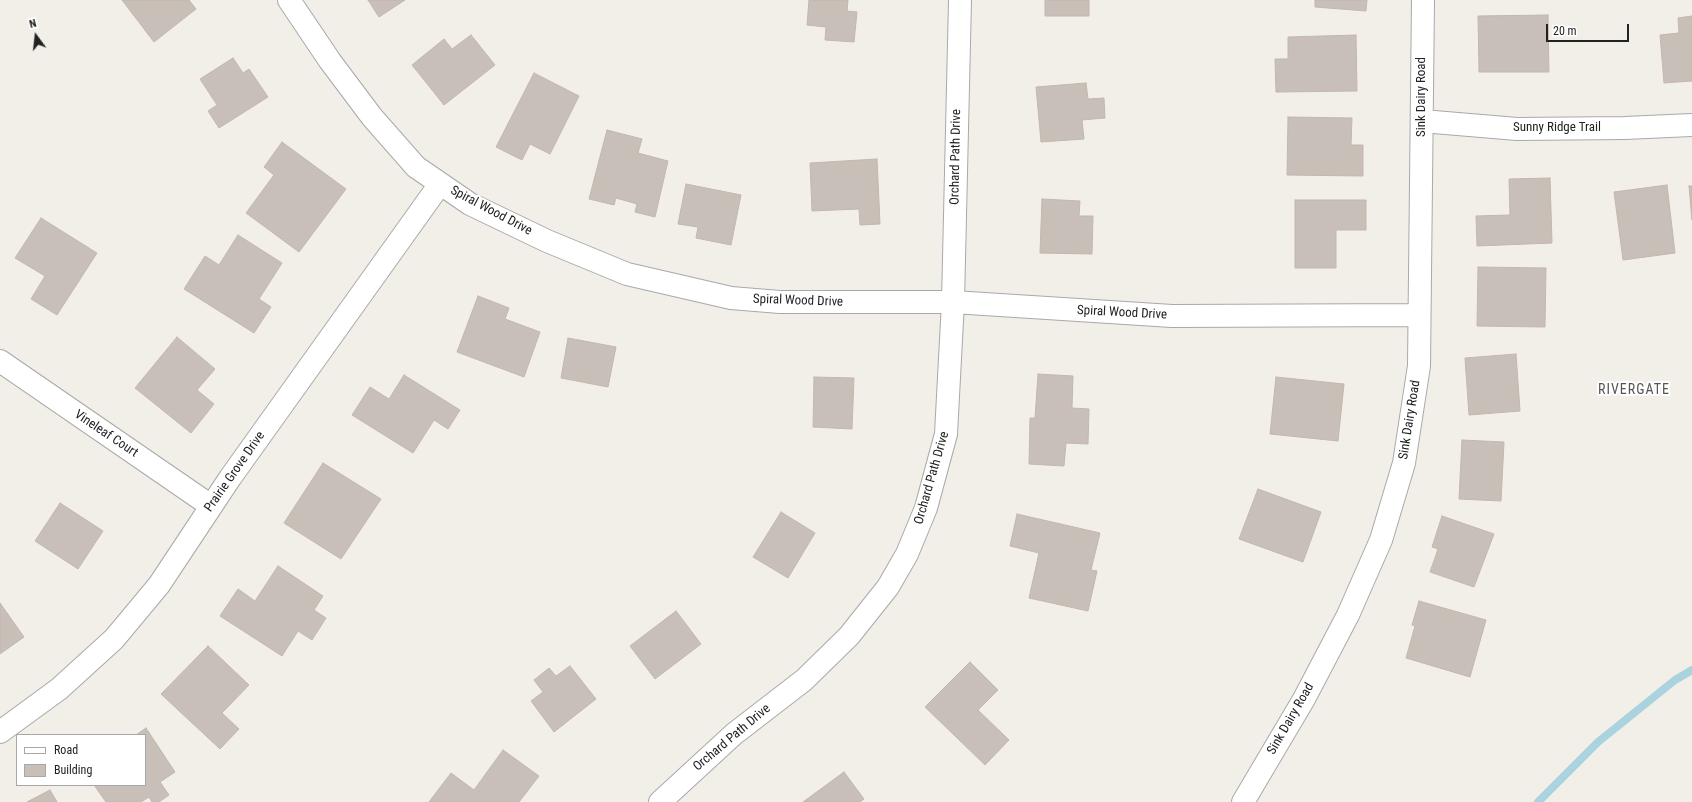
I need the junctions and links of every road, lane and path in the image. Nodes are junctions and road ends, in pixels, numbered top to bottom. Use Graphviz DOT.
graph roads {
  1 [pos="289,0"];
  2 [pos="960,0"];
  3 [pos="1423,0"];
  4 [pos="1422,121"];
  5 [pos="1692,125"];
  6 [pos="440,184"];
  7 [pos="953,302"];
  8 [pos="1419,315"];
  9 [pos="0,361"];
  10 [pos="212,506"];
  11 [pos="0,732"];
  12 [pos="660,802"];
  13 [pos="1243,802"];
  1 -- 6 [label="street, Spiral Wood Drive"];
  2 -- 7 [label="street, Orchard Path Drive"];
  3 -- 4 [label="street, Sink Dairy Road"];
  4 -- 5 [label="street, Sunny Ridge Trail"];
  4 -- 8 [label="street, Sink Dairy Road"];
  6 -- 7 [label="street, Spiral Wood Drive"];
  6 -- 10 [label="street, Prairie Grove Drive"];
  7 -- 8 [label="street, Spiral Wood Drive"];
  7 -- 12 [label="street, Orchard Path Drive"];
  8 -- 13 [label="street, Sink Dairy Road"];
  9 -- 10 [label="street, Vineleaf Court"];
  10 -- 11 [label="street, Prairie Grove Drive"];
}
